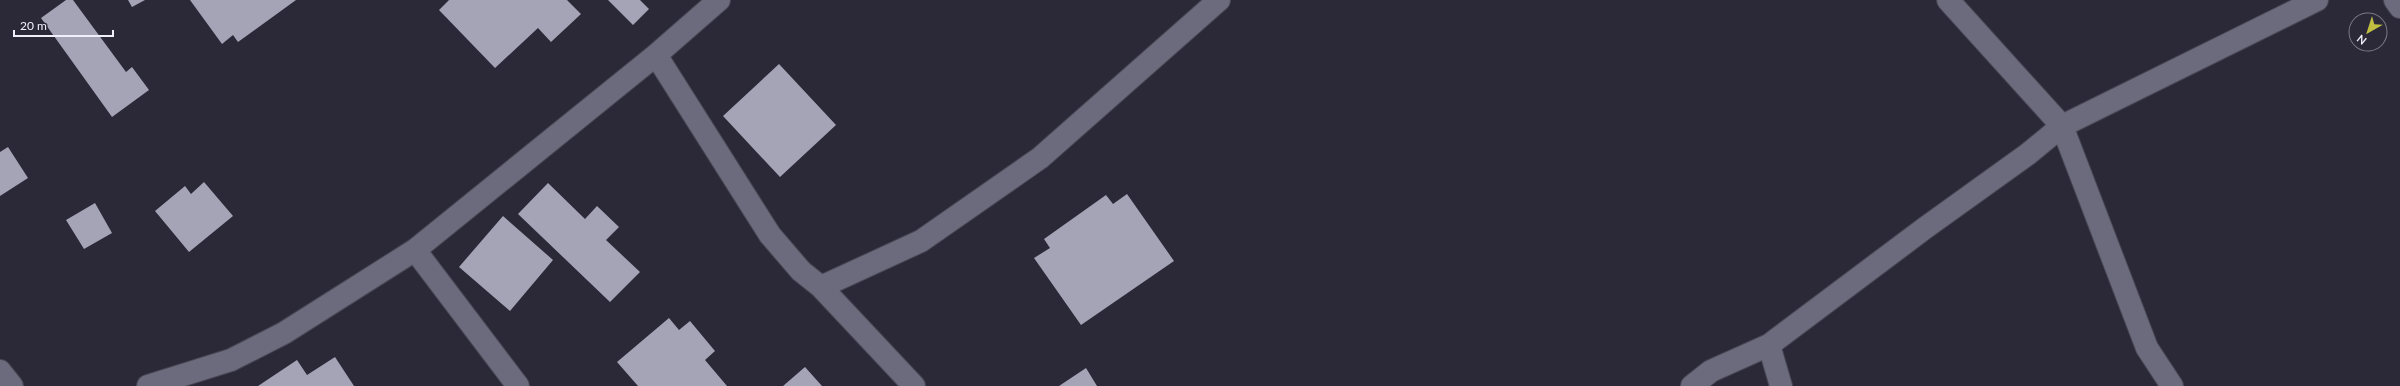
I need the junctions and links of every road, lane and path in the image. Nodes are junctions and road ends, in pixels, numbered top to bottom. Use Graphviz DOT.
graph roads {
  1 [pos="719,0"];
  2 [pos="1219,0"];
  3 [pos="1949,0"];
  4 [pos="2317,0"];
  5 [pos="2395,0"];
  6 [pos="2400,7"];
  7 [pos="656,55"];
  8 [pos="2062,126"];
  9 [pos="415,250"];
  10 [pos="822,287"];
  11 [pos="1769,344"];
  12 [pos="0,371"];
  13 [pos="12,386"];
  14 [pos="148,386"];
  15 [pos="518,386"];
  16 [pos="914,386"];
  17 [pos="1692,386"];
  18 [pos="1781,386"];
  19 [pos="2172,386"];
  1 -- 7 [label="street"];
  2 -- 10 [label="street"];
  3 -- 8 [label="street"];
  4 -- 8 [label="street"];
  5 -- 6 [label="street"];
  7 -- 9 [label="street"];
  7 -- 10 [label="street"];
  8 -- 11 [label="street"];
  8 -- 19 [label="street"];
  9 -- 14 [label="street"];
  9 -- 15 [label="street"];
  10 -- 16 [label="street"];
  11 -- 17 [label="street"];
  11 -- 18 [label="street"];
  12 -- 13 [label="street"];
}
